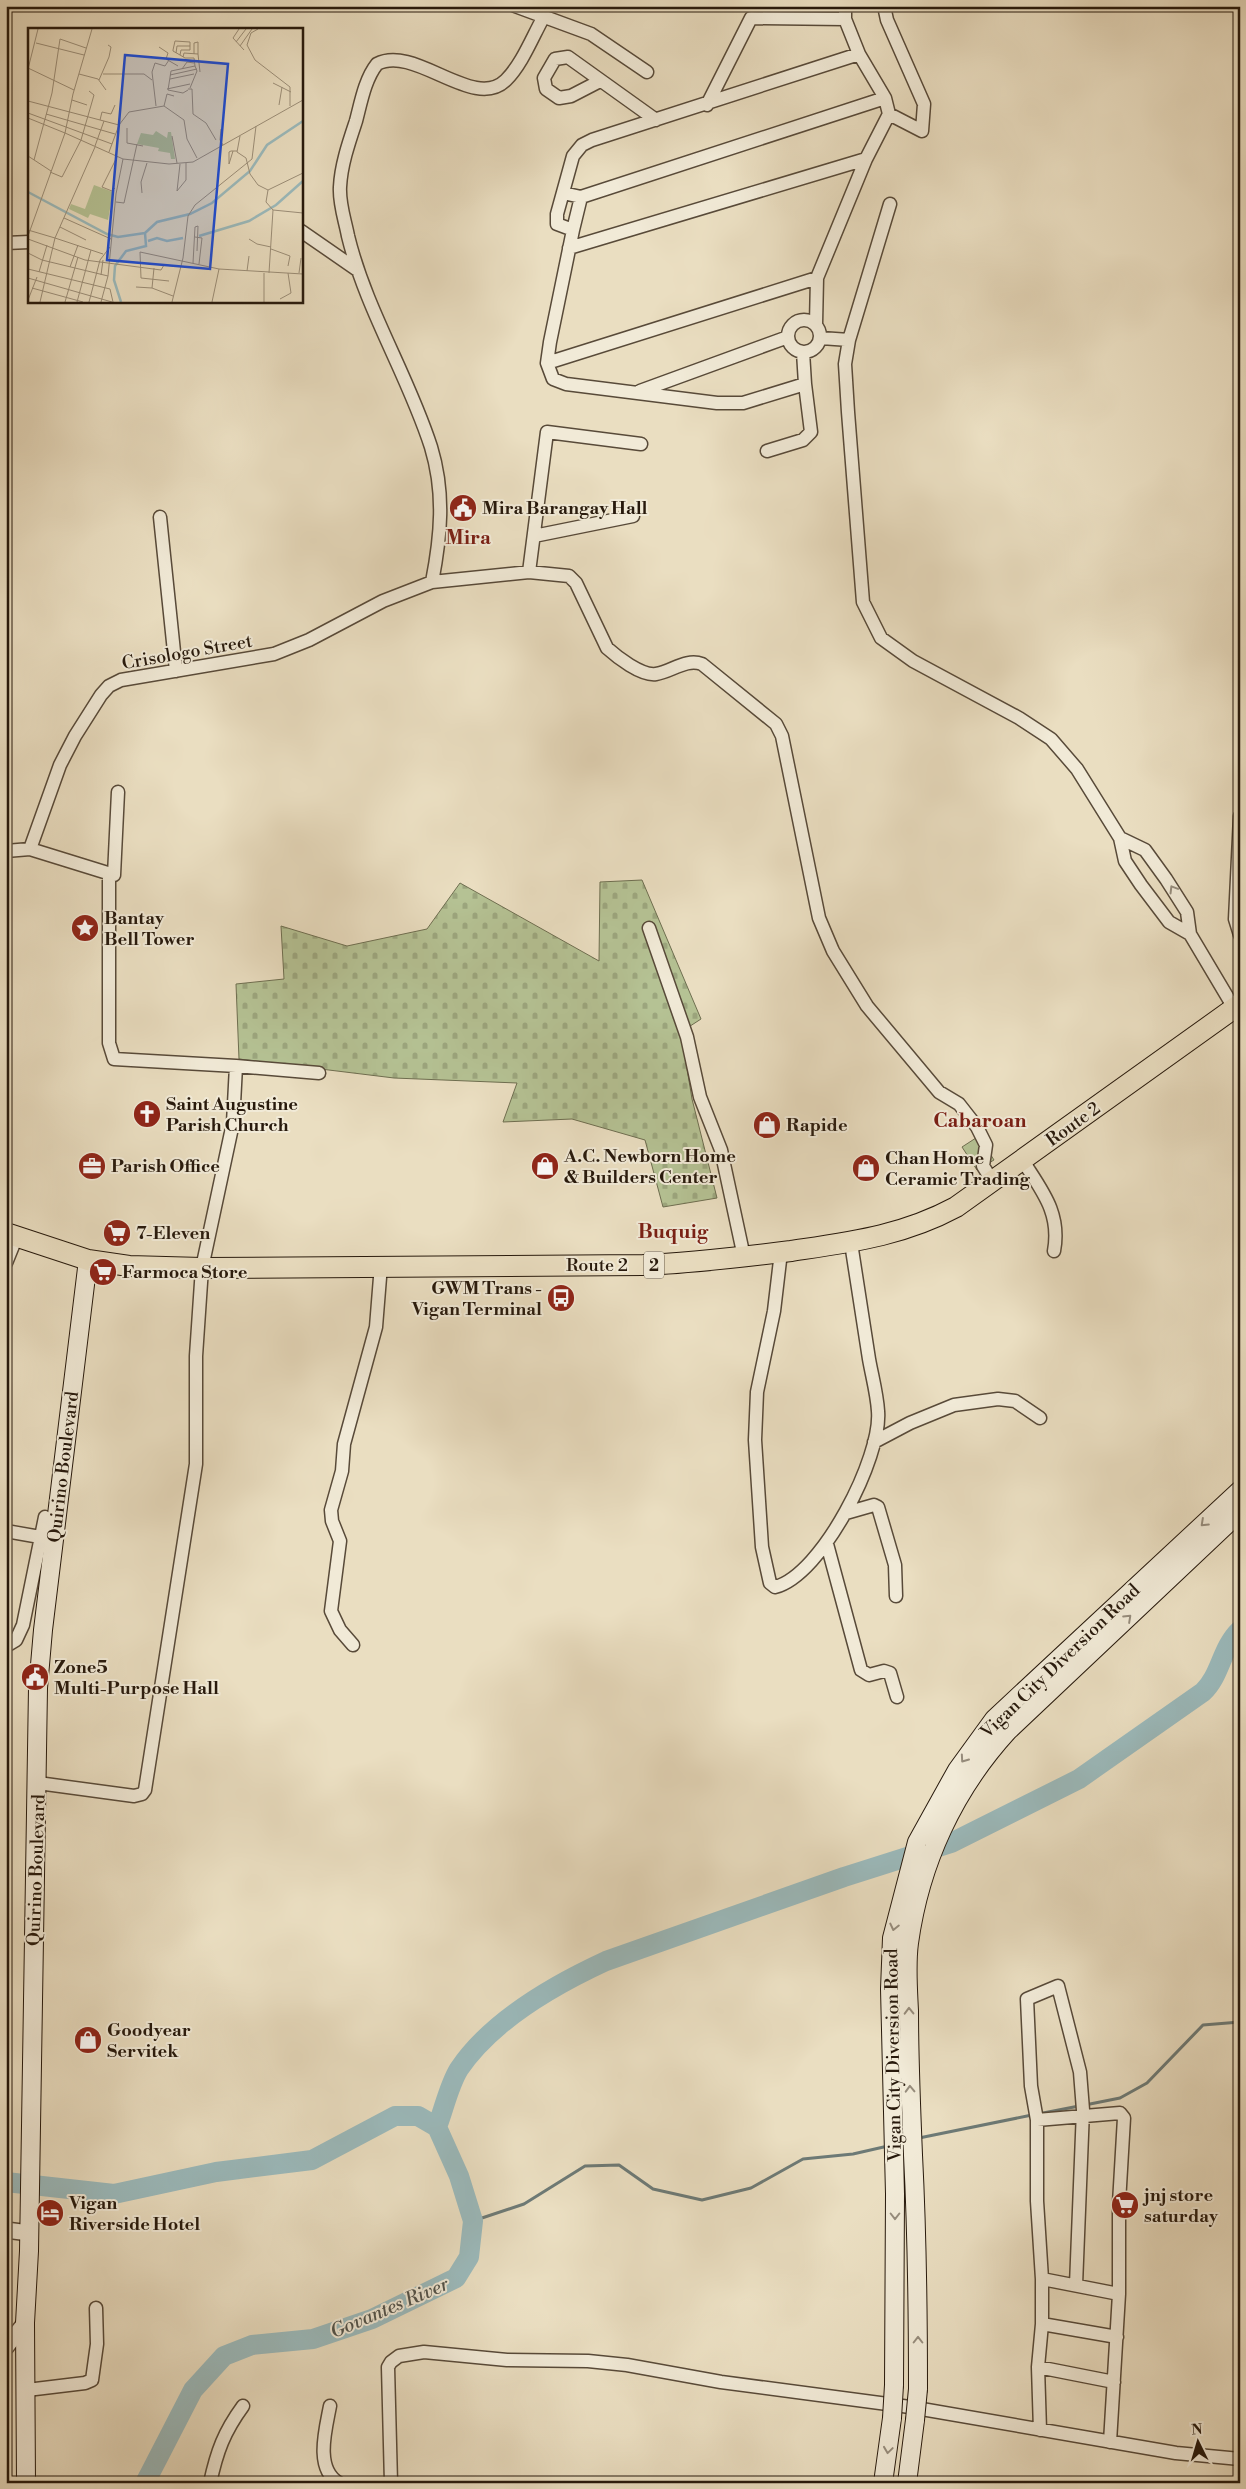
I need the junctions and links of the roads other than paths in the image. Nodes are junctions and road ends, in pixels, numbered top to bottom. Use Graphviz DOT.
graph roads {
  1 [pos="515,6"];
  2 [pos="884,6"];
  3 [pos="753,12"];
  4 [pos="845,12"];
  5 [pos="543,18"];
  6 [pos="859,54"];
  7 [pos="647,72"];
  8 [pos="600,81"];
  9 [pos="884,98"];
  10 [pos="707,104"];
  11 [pos="889,114"];
  12 [pos="656,120"];
  13 [pos="866,159"];
  14 [pos="563,193"];
  15 [pos="581,197"];
  16 [pos="890,204"];
  17 [pos="573,230"];
  18 [pos="302,232"];
  19 [pos="28,242"];
  20 [pos="6,244"];
  21 [pos="569,248"];
  22 [pos="356,269"];
  23 [pos="817,278"];
  24 [pos="816,324"];
  25 [pos="788,337"];
  26 [pos="821,338"];
  27 [pos="849,340"];
  28 [pos="803,352"];
  29 [pos="547,364"];
  30 [pos="806,384"];
  31 [pos="638,392"];
  32 [pos="641,444"];
  33 [pos="767,451"];
  34 [pos="633,516"];
  35 [pos="160,517"];
  36 [pos="534,536"];
  37 [pos="528,572"];
  38 [pos="432,582"];
  39 [pos="176,672"];
  40 [pos="118,792"];
  41 [pos="1240,816"];
  42 [pos="1120,838"];
  43 [pos="30,849"];
  44 [pos="6,851"];
  45 [pos="111,875"];
  46 [pos="649,928"];
  47 [pos="1190,934"];
  48 [pos="1240,935"];
  49 [pos="1237,1006"];
  50 [pos="236,1066"];
  51 [pos="319,1073"];
  52 [pos="1023,1161"];
  53 [pos="993,1182"];
  54 [pos="12,1234"];
  55 [pos="851,1243"];
  56 [pos="1054,1251"];
  57 [pos="781,1252"];
  58 [pos="744,1257"];
  59 [pos="88,1260"];
  60 [pos="6,1263"];
  61 [pos="381,1265"];
  62 [pos="202,1268"];
  63 [pos="1040,1418"];
  64 [pos="874,1442"];
  65 [pos="1240,1490"];
  66 [pos="1240,1512"];
  67 [pos="846,1513"];
  68 [pos="45,1517"];
  69 [pos="6,1531"];
  70 [pos="40,1537"];
  71 [pos="827,1544"];
  72 [pos="896,1596"];
  73 [pos="353,1645"];
  74 [pos="6,1646"];
  75 [pos="897,1696"];
  76 [pos="38,1783"];
  77 [pos="1084,2113"];
  78 [pos="1036,2119"];
  79 [pos="29,2225"];
  80 [pos="6,2230"];
  81 [pos="1042,2279"];
  82 [pos="1076,2285"];
  83 [pos="1119,2294"];
  84 [pos="96,2308"];
  85 [pos="25,2323"];
  86 [pos="1042,2324"];
  87 [pos="1117,2337"];
  88 [pos="6,2347"];
  89 [pos="1038,2367"];
  90 [pos="1114,2382"];
  91 [pos="27,2390"];
  92 [pos="243,2406"];
  93 [pos="330,2406"];
  94 [pos="1040,2430"];
  95 [pos="1110,2442"];
  96 [pos="1240,2459"];
  97 [pos="26,2483"];
  98 [pos="210,2483"];
  99 [pos="339,2483"];
  100 [pos="391,2483"];
  101 [pos="883,2483"];
  102 [pos="907,2483"];
  1 -- 5 [label="street"];
  2 -- 11 [label="street"];
  3 -- 4 [label="street"];
  3 -- 10 [label="street"];
  4 -- 6 [label="street"];
  5 -- 7 [label="street"];
  5 -- 22 [label="street"];
  6 -- 9 [label="street"];
  6 -- 10 [label="street"];
  8 -- 12 [label="street"];
  9 -- 11 [label="street"];
  9 -- 15 [label="street"];
  10 -- 12 [label="street"];
  11 -- 13 [label="street"];
  12 -- 14 [label="street"];
  13 -- 21 [label="street"];
  13 -- 23 [label="street"];
  14 -- 15 [label="street"];
  14 -- 17 [label="street"];
  15 -- 17 [label="street"];
  16 -- 27 [label="street"];
  17 -- 21 [label="street"];
  18 -- 22 [label="street"];
  19 -- 20 [label="street"];
  21 -- 29 [label="street"];
  22 -- 38 [label="street"];
  23 -- 24 [label="street"];
  23 -- 29 [label="street"];
  24 -- 25 [label="street"];
  24 -- 26 [label="street"];
  25 -- 28 [label="street"];
  25 -- 31 [label="street"];
  26 -- 27 [label="street"];
  26 -- 28 [label="street"];
  27 -- 42 [label="street"];
  28 -- 30 [label="street"];
  29 -- 31 [label="street"];
  30 -- 31 [label="street"];
  30 -- 33 [label="street"];
  32 -- 36 [label="street"];
  34 -- 36 [label="street"];
  35 -- 39 [label="street"];
  36 -- 37 [label="street"];
  37 -- 38 [label="street, Crisologo Street"];
  37 -- 53 [label="street, Crisologo Street"];
  38 -- 39 [label="street, Crisologo Street"];
  39 -- 43 [label="street, Crisologo Street"];
  40 -- 45 [label="street"];
  41 -- 48 [label="street"];
  42 -- 47 [label="street"];
  47 -- 42 [label="street, one-way"];
  43 -- 44 [label="street"];
  43 -- 45 [label="street"];
  45 -- 50 [label="street"];
  46 -- 58 [label="street"];
  47 -- 49 [label="street"];
  49 -- 52 [label="highway, Route 2 / 2"];
  50 -- 51 [label="street"];
  50 -- 62 [label="street"];
  52 -- 53 [label="highway, Route 2 / 2"];
  52 -- 56 [label="street"];
  53 -- 55 [label="highway, Route 2 / 2"];
  54 -- 59 [label="highway, Route 2 / 2"];
  54 -- 60 [label="street"];
  55 -- 57 [label="highway, Route 2 / 2"];
  55 -- 64 [label="street"];
  57 -- 58 [label="highway, Route 2 / 2"];
  57 -- 71 [label="street"];
  58 -- 61 [label="highway, Route 2 / 2"];
  59 -- 62 [label="highway, Route 2 / 2"];
  59 -- 76 [label="main road, Quirino Boulevard"];
  61 -- 62 [label="highway, Route 2 / 2"];
  61 -- 73 [label="street"];
  62 -- 76 [label="street"];
  63 -- 64 [label="street"];
  64 -- 67 [label="street"];
  65 -- 101 [label="main road, Vigan City Diversion Road, one-way, bridge"];
  102 -- 66 [label="main road, Vigan City Diversion Road, one-way, bridge"];
  67 -- 71 [label="street"];
  67 -- 72 [label="street"];
  68 -- 70 [label="street"];
  69 -- 70 [label="street"];
  70 -- 74 [label="street"];
  71 -- 75 [label="street"];
  76 -- 79 [label="main road, Quirino Boulevard"];
  77 -- 78 [label="street"];
  77 -- 78 [label="street"];
  77 -- 82 [label="street"];
  77 -- 83 [label="street"];
  78 -- 81 [label="street"];
  79 -- 80 [label="street"];
  79 -- 85 [label="main road, Quirino Boulevard"];
  81 -- 82 [label="street"];
  81 -- 86 [label="street"];
  82 -- 83 [label="street"];
  83 -- 87 [label="street"];
  84 -- 91 [label="street"];
  85 -- 88 [label="street"];
  85 -- 91 [label="main road, Quirino Boulevard"];
  86 -- 87 [label="street"];
  86 -- 89 [label="street"];
  87 -- 90 [label="street"];
  89 -- 90 [label="street"];
  89 -- 94 [label="street"];
  90 -- 95 [label="street"];
  91 -- 97 [label="main road, Quirino Boulevard"];
  92 -- 98 [label="street"];
  93 -- 99 [label="street"];
  94 -- 95 [label="street"];
  94 -- 100 [label="street"];
  95 -- 96 [label="street"];
}
